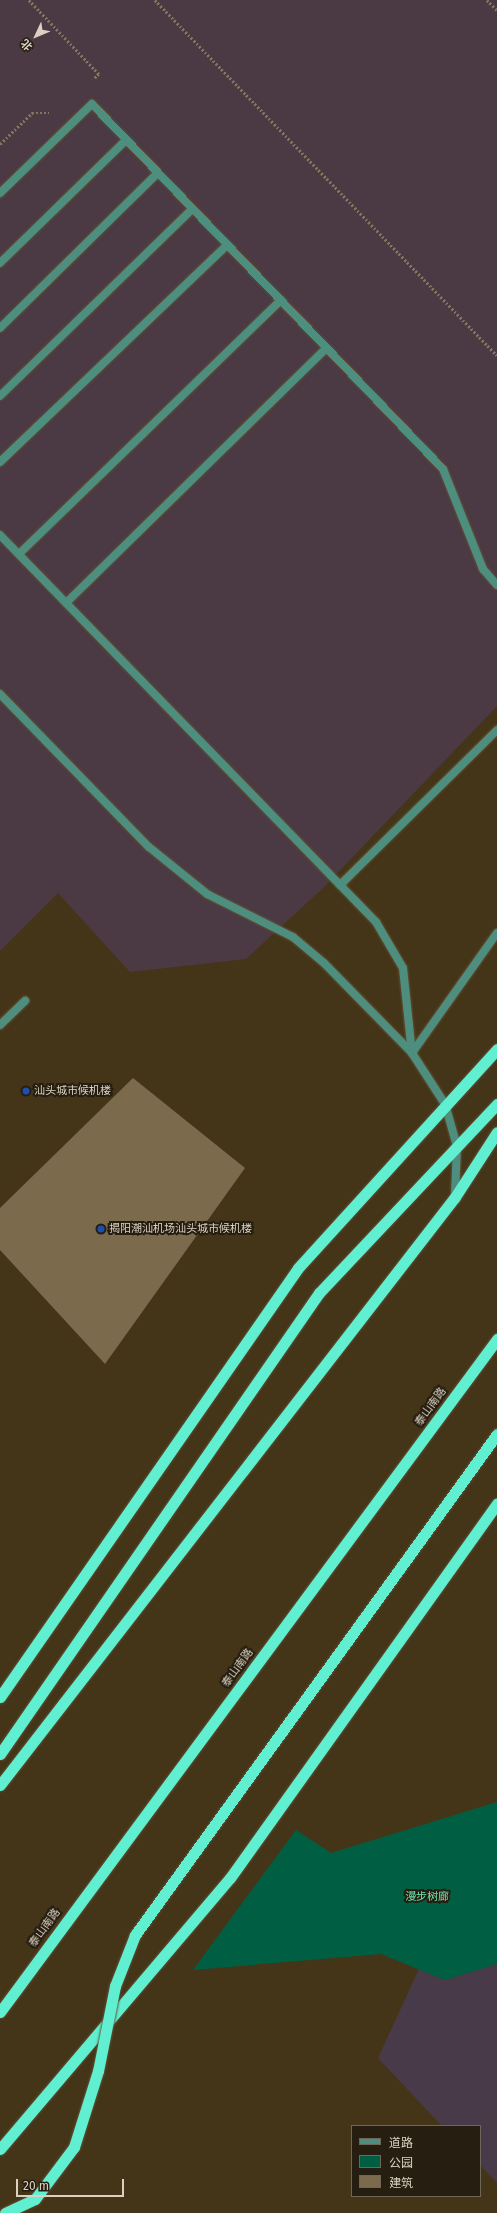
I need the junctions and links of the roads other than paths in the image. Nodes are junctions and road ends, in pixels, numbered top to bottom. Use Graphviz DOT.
graph roads {
  1 [pos="126,140"];
  2 [pos="158,173"];
  3 [pos="0,193"];
  4 [pos="192,209"];
  5 [pos="227,245"];
  6 [pos="0,263"];
  7 [pos="281,300"];
  8 [pos="0,328"];
  9 [pos="326,348"];
  10 [pos="0,396"];
  11 [pos="0,462"];
  12 [pos="0,535"];
  13 [pos="19,554"];
  14 [pos="497,585"];
  15 [pos="66,603"];
  16 [pos="0,694"];
  17 [pos="497,730"];
  18 [pos="340,885"];
  19 [pos="497,933"];
  20 [pos="25,1001"];
  21 [pos="0,1025"];
  22 [pos="497,1049"];
  23 [pos="412,1053"];
  24 [pos="445,1104"];
  25 [pos="497,1104"];
  26 [pos="497,1132"];
  27 [pos="457,1146"];
  28 [pos="455,1197"];
  29 [pos="497,1339"];
  30 [pos="497,1434"];
  31 [pos="497,1503"];
  32 [pos="0,1697"];
  33 [pos="0,1754"];
  34 [pos="0,1785"];
  35 [pos="0,2012"];
  36 [pos="0,2149"];
  37 [pos="5,2213"];
  1 -- 2 [label="street"];
  1 -- 3 [label="street"];
  1 -- 6 [label="street"];
  2 -- 4 [label="street"];
  2 -- 8 [label="street"];
  4 -- 5 [label="street"];
  4 -- 10 [label="street"];
  5 -- 7 [label="street"];
  5 -- 11 [label="street"];
  7 -- 9 [label="street"];
  7 -- 13 [label="street"];
  9 -- 14 [label="street"];
  9 -- 15 [label="street"];
  12 -- 13 [label="street"];
  13 -- 15 [label="street"];
  15 -- 18 [label="street"];
  16 -- 23 [label="street"];
  17 -- 18 [label="street"];
  18 -- 23 [label="street"];
  19 -- 23 [label="street"];
  20 -- 21 [label="street"];
  22 -- 24 [label="highway"];
  23 -- 24 [label="street"];
  24 -- 27 [label="street"];
  24 -- 32 [label="highway"];
  25 -- 27 [label="highway"];
  26 -- 28 [label="highway"];
  27 -- 28 [label="street"];
  27 -- 33 [label="highway"];
  28 -- 34 [label="highway"];
  29 -- 35 [label="highway, 泰山南路"];
  30 -- 37 [label="highway, bridge"];
  31 -- 36 [label="highway"];
}
